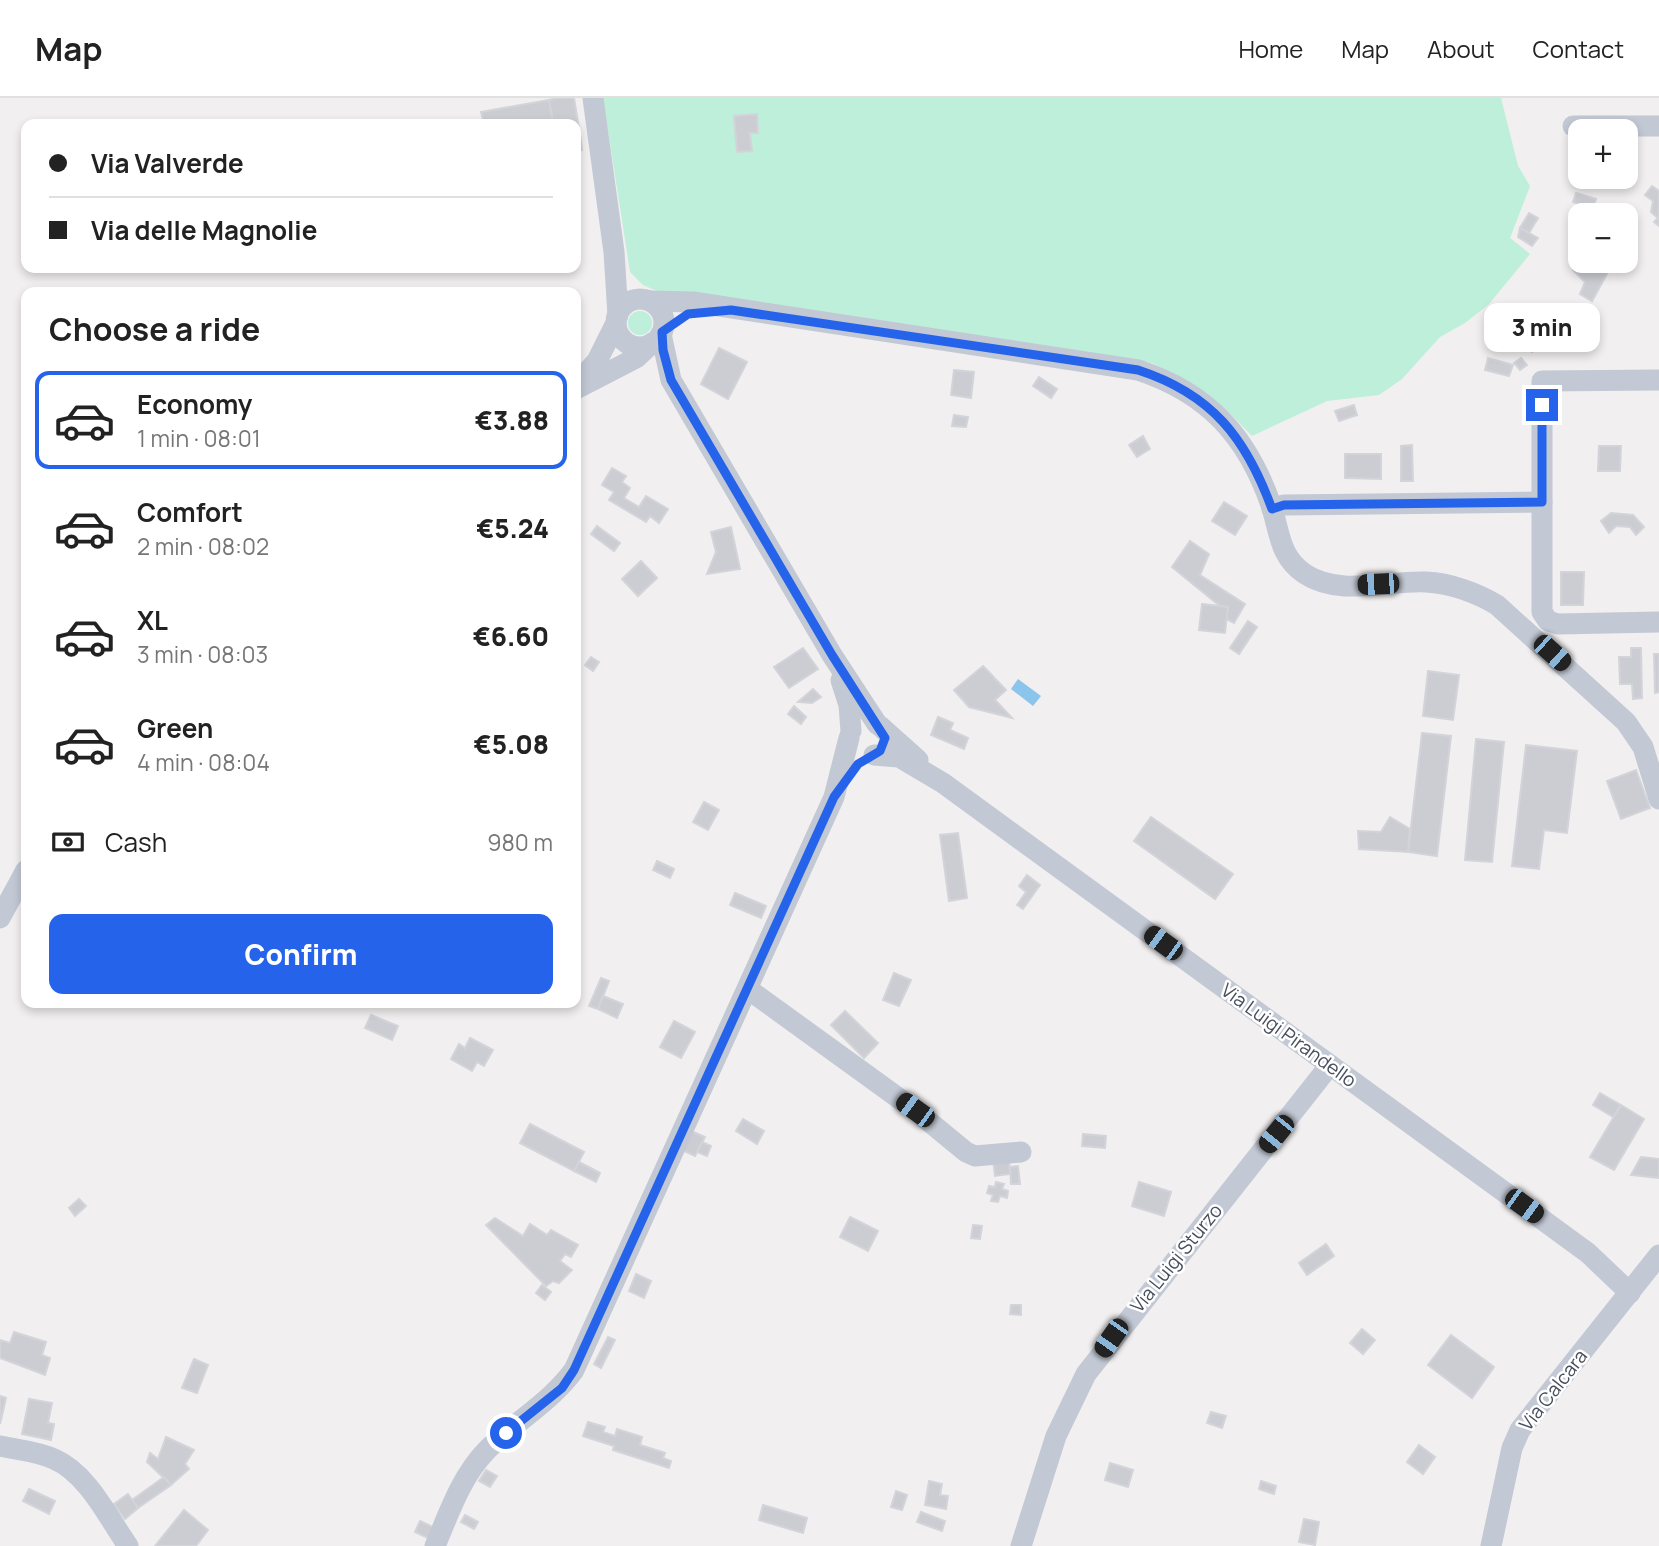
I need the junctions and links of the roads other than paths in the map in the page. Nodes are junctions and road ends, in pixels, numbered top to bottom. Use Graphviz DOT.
graph roads {
  1 [pos="593,98"];
  2 [pos="1638,126"];
  3 [pos="1659,126"];
  4 [pos="614,252"];
  5 [pos="648,301"];
  6 [pos="731,310"];
  7 [pos="617,319"];
  8 [pos="649,341"];
  9 [pos="1659,380"];
  10 [pos="581,381"];
  11 [pos="581,385"];
  12 [pos="1542,502"];
  13 [pos="1272,509"];
  14 [pos="1659,622"];
  15 [pos="832,655"];
  16 [pos="878,725"];
  17 [pos="850,735"];
  18 [pos="1651,742"];
  19 [pos="871,755"];
  20 [pos="943,783"];
  21 [pos="834,797"];
  22 [pos="1659,799"];
  23 [pos="21,879"];
  24 [pos="0,918"];
  25 [pos="748,989"];
  26 [pos="1330,1065"];
  27 [pos="1021,1152"];
  28 [pos="1659,1255"];
  29 [pos="1630,1293"];
  30 [pos="0,1447"];
  31 [pos="128,1546"];
  32 [pos="435,1546"];
  33 [pos="1021,1546"];
  34 [pos="1491,1546"];
  1 -- 4 [label="street"];
  2 -- 3 [label="street"];
  4 -- 5 [label="street"];
  4 -- 7 [label="street"];
  5 -- 6 [label="street"];
  5 -- 7 [label="street"];
  5 -- 8 [label="street"];
  6 -- 8 [label="street"];
  6 -- 13 [label="street"];
  7 -- 8 [label="street"];
  7 -- 10 [label="street"];
  8 -- 11 [label="street"];
  8 -- 15 [label="street"];
  9 -- 12 [label="street"];
  12 -- 13 [label="street"];
  12 -- 14 [label="street"];
  13 -- 18 [label="street"];
  15 -- 16 [label="street"];
  15 -- 17 [label="street"];
  16 -- 17 [label="street"];
  16 -- 19 [label="street"];
  16 -- 20 [label="street"];
  17 -- 19 [label="street"];
  17 -- 21 [label="street"];
  18 -- 22 [label="street"];
  19 -- 20 [label="street"];
  19 -- 21 [label="street"];
  20 -- 26 [label="street, Via Luigi Pirandello"];
  21 -- 25 [label="street"];
  23 -- 24 [label="street"];
  25 -- 27 [label="street"];
  25 -- 32 [label="street"];
  26 -- 29 [label="street, Via Luigi Pirandello"];
  26 -- 33 [label="street, Via Luigi Sturzo"];
  28 -- 29 [label="street, Via Calcara"];
  29 -- 34 [label="street, Via Calcara"];
  30 -- 31 [label="street"];
}
